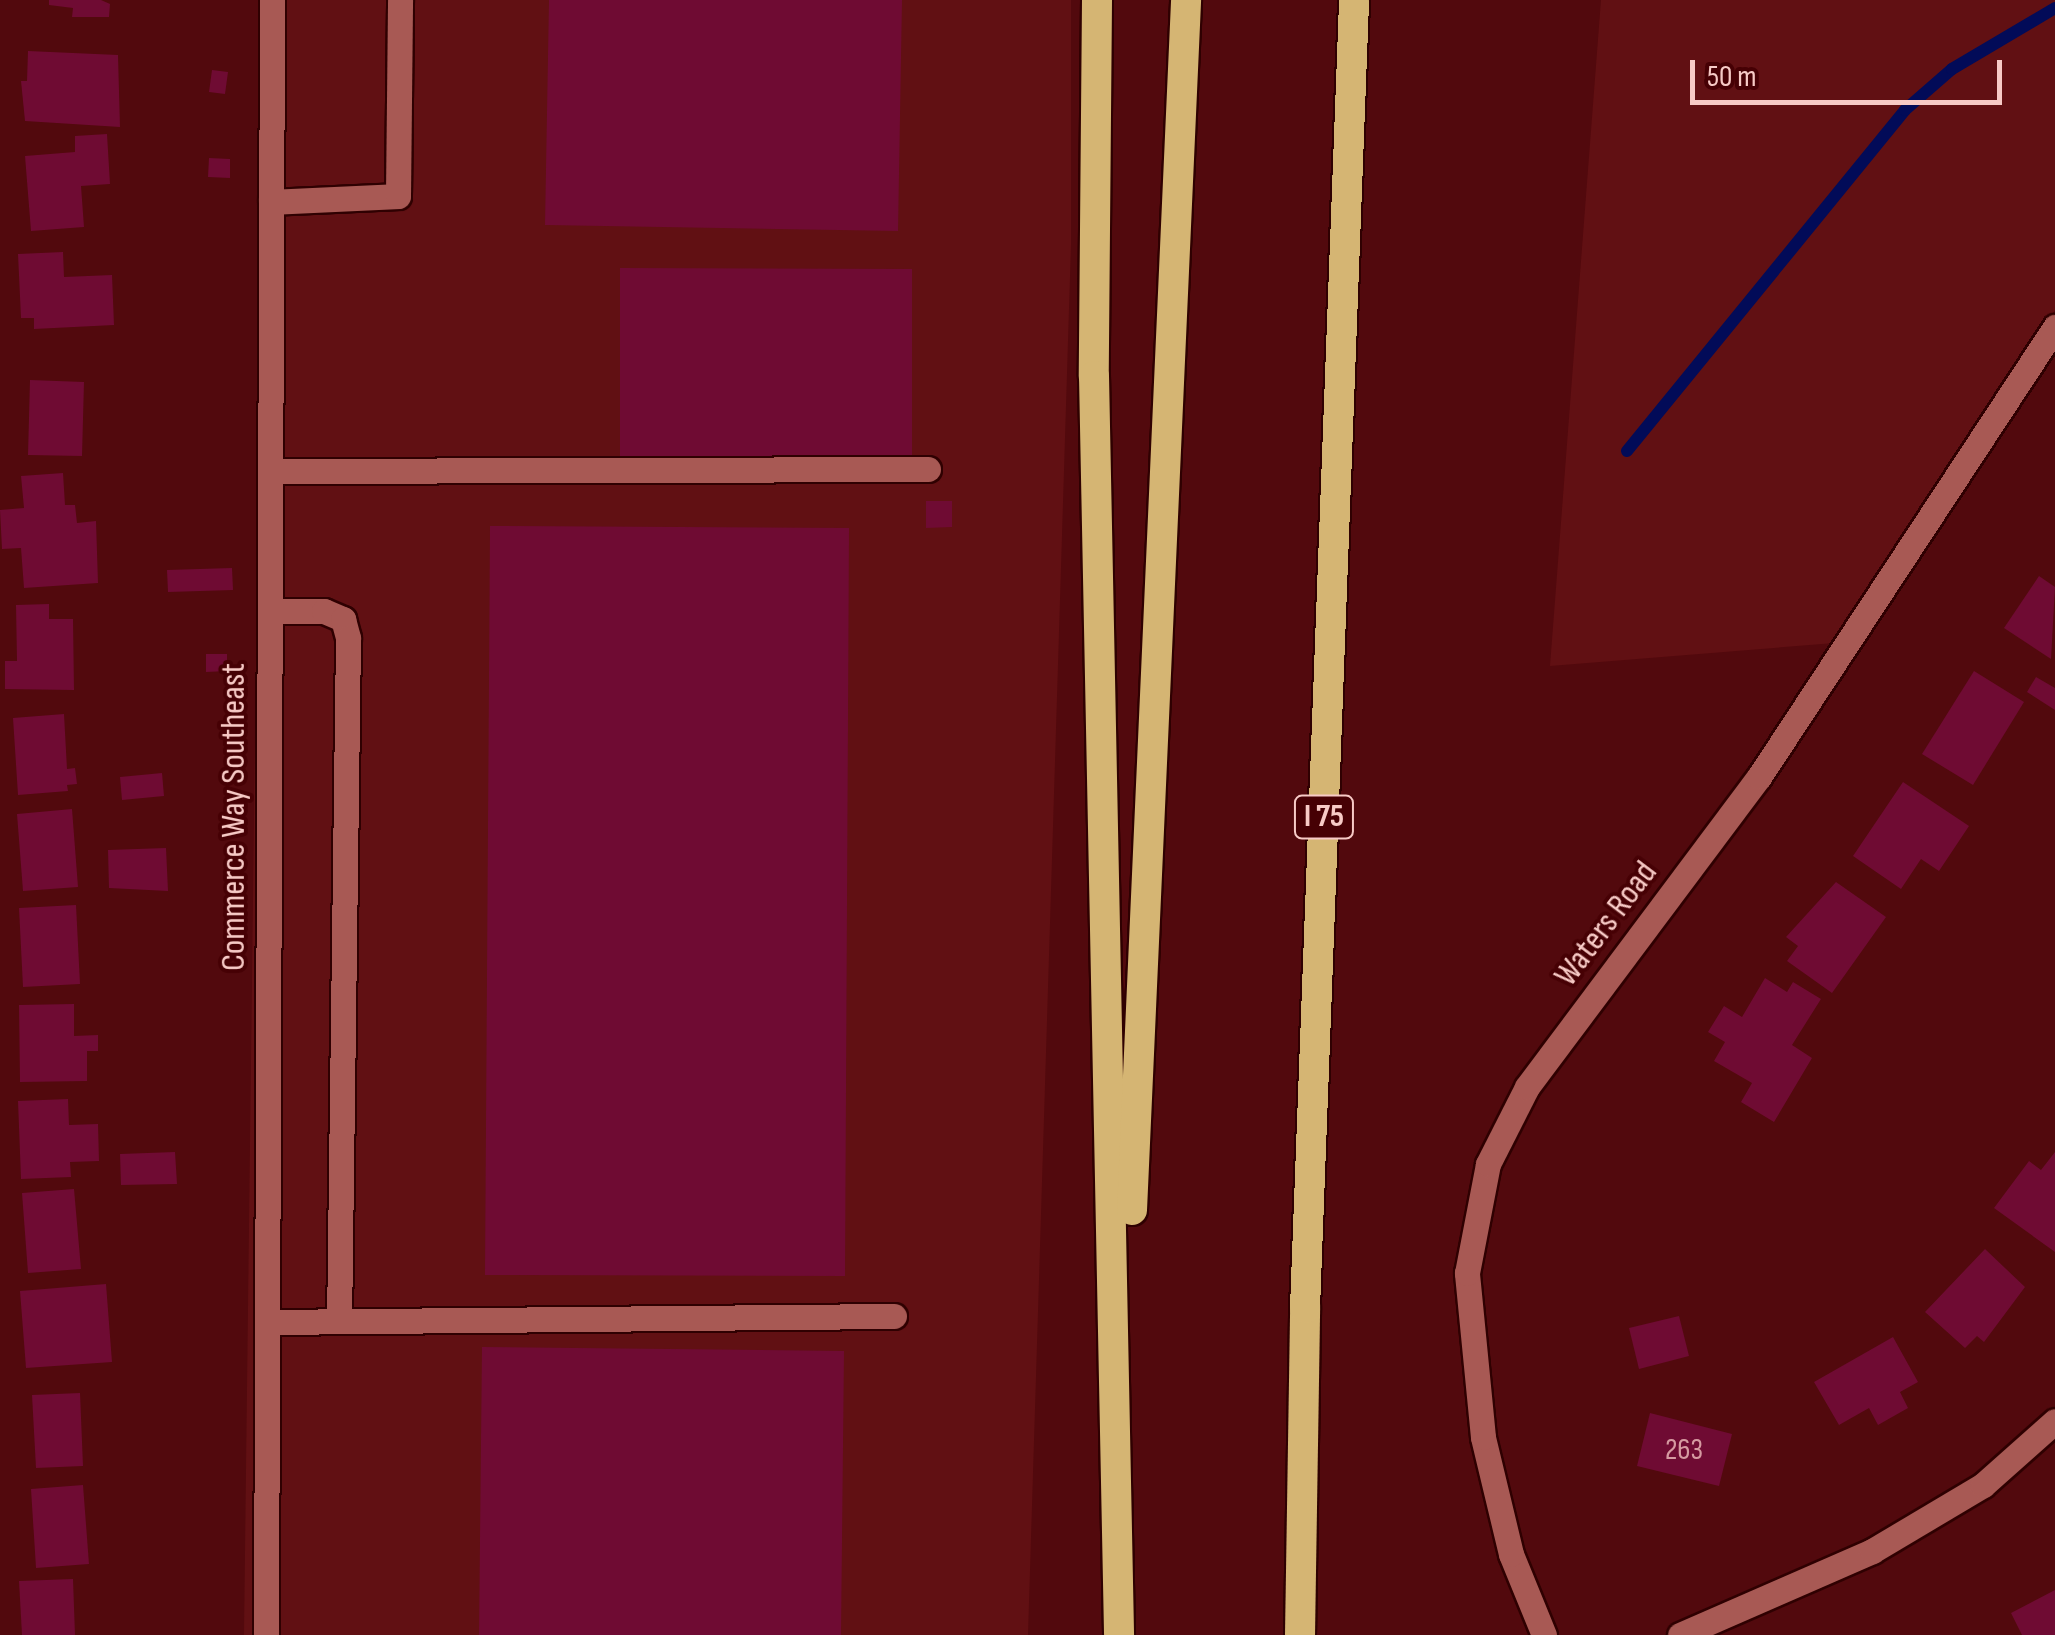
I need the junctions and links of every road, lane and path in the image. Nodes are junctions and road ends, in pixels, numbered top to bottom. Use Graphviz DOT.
graph roads {
  1 [pos="272,0"];
  2 [pos="400,0"];
  3 [pos="1097,0"];
  4 [pos="1186,0"];
  5 [pos="1354,0"];
  6 [pos="272,202"];
  7 [pos="2055,327"];
  8 [pos="928,469"];
  9 [pos="270,472"];
  10 [pos="270,610"];
  11 [pos="894,1316"];
  12 [pos="339,1321"];
  13 [pos="267,1322"];
  14 [pos="2055,1422"];
  15 [pos="1119,1473"];
  16 [pos="266,1635"];
  17 [pos="1119,1635"];
  18 [pos="1300,1635"];
  19 [pos="1544,1635"];
  20 [pos="1680,1635"];
  1 -- 6 [label="street, Commerce Way Southeast"];
  2 -- 6 [label="street"];
  3 -- 15 [label="highway"];
  4 -- 15 [label="highway"];
  5 -- 18 [label="highway, I 75"];
  6 -- 9 [label="street, Commerce Way Southeast"];
  7 -- 19 [label="street, Waters Road"];
  8 -- 9 [label="street"];
  9 -- 10 [label="street, Commerce Way Southeast"];
  10 -- 12 [label="street"];
  10 -- 13 [label="street, Commerce Way Southeast"];
  11 -- 12 [label="street"];
  12 -- 13 [label="street"];
  13 -- 16 [label="street, Commerce Way Southeast"];
  14 -- 20 [label="street"];
  15 -- 17 [label="highway"];
}
